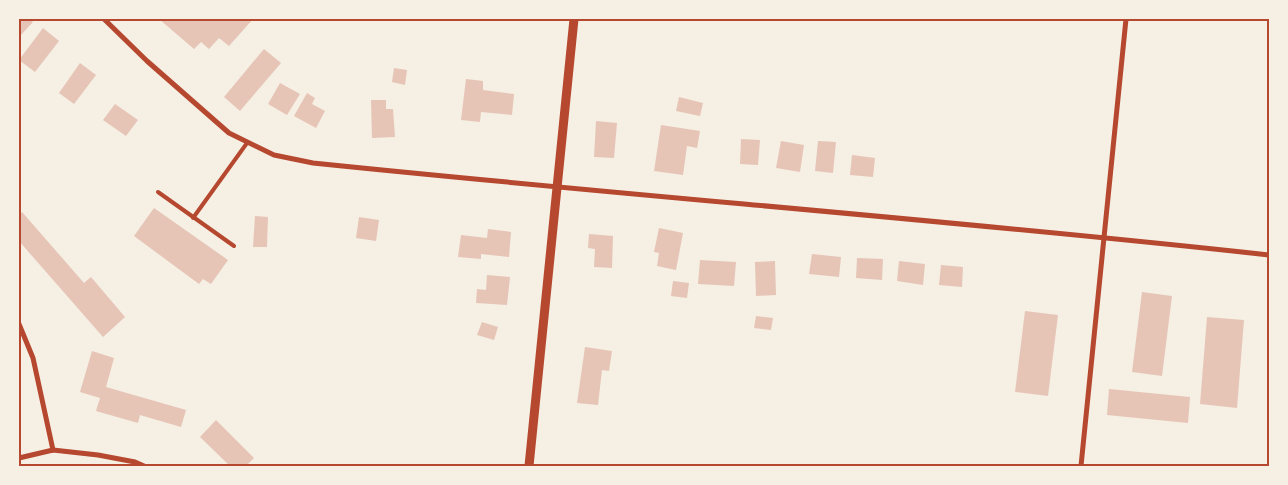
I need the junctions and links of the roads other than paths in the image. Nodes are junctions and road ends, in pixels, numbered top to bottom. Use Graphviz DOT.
graph roads {
  1 [pos="104,19"];
  2 [pos="574,19"];
  3 [pos="1126,19"];
  4 [pos="247,143"];
  5 [pos="557,187"];
  6 [pos="158,192"];
  7 [pos="194,218"];
  8 [pos="1105,237"];
  9 [pos="234,246"];
  10 [pos="1269,255"];
  11 [pos="19,324"];
  12 [pos="53,450"];
  13 [pos="19,458"];
  14 [pos="144,466"];
  15 [pos="529,466"];
  16 [pos="1081,466"];
  1 -- 4 [label="street"];
  2 -- 5 [label="street"];
  3 -- 8 [label="street"];
  4 -- 5 [label="street"];
  4 -- 7 [label="lane"];
  5 -- 8 [label="street"];
  5 -- 15 [label="street"];
  6 -- 7 [label="lane"];
  7 -- 9 [label="lane"];
  8 -- 10 [label="street"];
  8 -- 16 [label="street"];
  11 -- 12 [label="street"];
  12 -- 13 [label="street"];
  12 -- 14 [label="street"];
}
